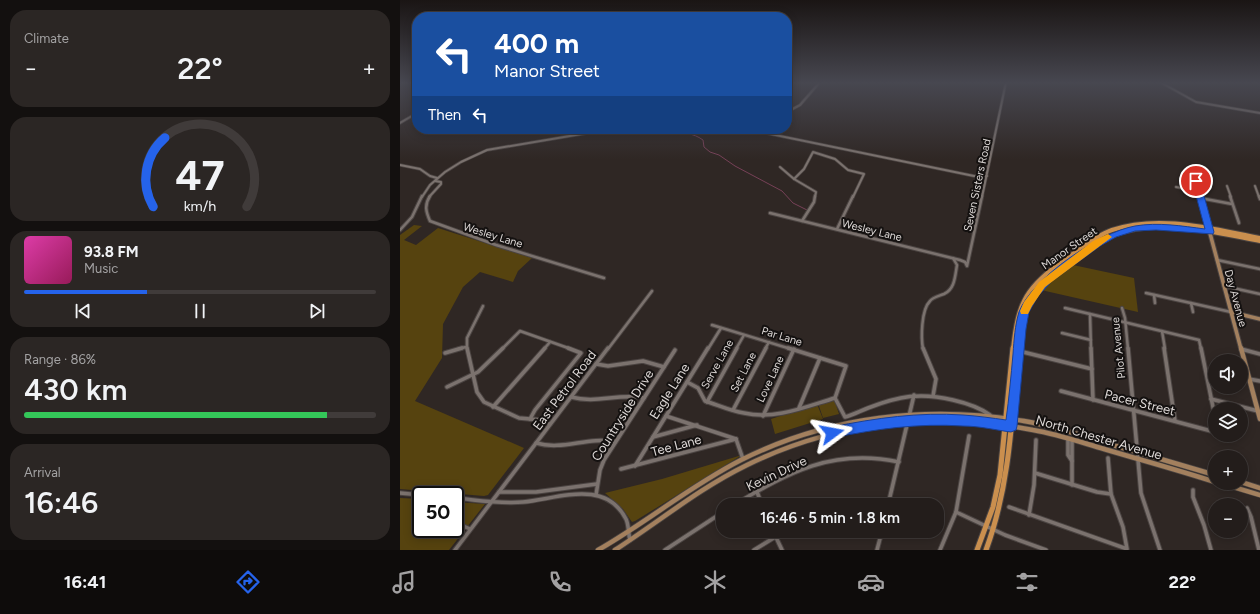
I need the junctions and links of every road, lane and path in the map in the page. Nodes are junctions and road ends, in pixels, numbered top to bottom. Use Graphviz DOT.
graph roads {
  1 [pos="1001,108"];
  2 [pos="1227,108"];
  3 [pos="1260,113"];
  4 [pos="412,116"];
  5 [pos="400,123"];
  6 [pos="581,134"];
  7 [pos="770,134"];
  8 [pos="400,165"];
  9 [pos="780,167"];
  10 [pos="987,176"];
  11 [pos="436,179"];
  12 [pos="794,179"];
  13 [pos="1196,181"];
  14 [pos="1227,186"];
  15 [pos="1255,186"];
  16 [pos="1176,187"];
  17 [pos="1198,191"];
  18 [pos="1200,198"];
  19 [pos="1260,199"];
  20 [pos="1232,204"];
  21 [pos="770,213"];
  22 [pos="802,221"];
  23 [pos="1239,223"];
  24 [pos="837,229"];
  25 [pos="400,230"];
  26 [pos="1209,230"];
  27 [pos="1260,238"];
  28 [pos="1260,241"];
  29 [pos="952,258"];
  30 [pos="1217,260"];
  31 [pos="967,266"];
  32 [pos="1260,269"];
  33 [pos="604,278"];
  34 [pos="1224,286"];
  35 [pos="652,291"];
  36 [pos="1146,293"];
  37 [pos="1260,294"];
  38 [pos="1154,295"];
  39 [pos="1155,303"];
  40 [pos="1191,303"];
  41 [pos="483,306"];
  42 [pos="1065,308"];
  43 [pos="1122,308"];
  44 [pos="1193,312"];
  45 [pos="1231,312"];
  46 [pos="1090,314"];
  47 [pos="1260,319"];
  48 [pos="1125,322"];
  49 [pos="712,325"];
  50 [pos="721,328"];
  51 [pos="1162,331"];
  52 [pos="1062,333"];
  53 [pos="744,335"];
  54 [pos="1091,340"];
  55 [pos="550,342"];
  56 [pos="769,342"];
  57 [pos="466,347"];
  58 [pos="794,349"];
  59 [pos="1241,349"];
  60 [pos="675,350"];
  61 [pos="1019,351"];
  62 [pos="445,353"];
  63 [pos="1260,354"];
  64 [pos="820,358"];
  65 [pos="596,364"];
  66 [pos="664,367"];
  67 [pos="1092,369"];
  68 [pos="473,374"];
  69 [pos="1249,379"];
  70 [pos="1260,381"];
  71 [pos="687,382"];
  72 [pos="447,387"];
  73 [pos="1061,391"];
  74 [pos="914,395"];
  75 [pos="933,396"];
  76 [pos="571,397"];
  77 [pos="644,398"];
  78 [pos="835,398"];
  79 [pos="1211,399"];
  80 [pos="1093,400"];
  81 [pos="707,402"];
  82 [pos="1212,402"];
  83 [pos="494,407"];
  84 [pos="799,409"];
  85 [pos="733,410"];
  86 [pos="1133,410"];
  87 [pos="1259,411"];
  88 [pos="911,414"];
  89 [pos="666,416"];
  90 [pos="763,416"];
  91 [pos="991,416"];
  92 [pos="530,419"];
  93 [pos="1260,419"];
  94 [pos="909,420"];
  95 [pos="1175,421"];
  96 [pos="1004,422"];
  97 [pos="550,424"];
  98 [pos="1012,424"];
  99 [pos="697,425"];
  100 [pos="1208,430"];
  101 [pos="653,436"];
  102 [pos="969,436"];
  103 [pos="1070,439"];
  104 [pos="736,440"];
  105 [pos="1036,440"];
  106 [pos="615,442"];
  107 [pos="536,443"];
  108 [pos="768,447"];
  109 [pos="1136,452"];
  110 [pos="1108,458"];
  111 [pos="743,459"];
  112 [pos="760,459"];
  113 [pos="1137,459"];
  114 [pos="899,462"];
  115 [pos="635,466"];
  116 [pos="621,469"];
  117 [pos="1035,473"];
  118 [pos="1208,473"];
  119 [pos="1208,480"];
  120 [pos="597,484"];
  121 [pos="1248,484"];
  122 [pos="1072,485"];
  123 [pos="1260,488"];
  124 [pos="1193,490"];
  125 [pos="1243,490"];
  126 [pos="498,492"];
  127 [pos="756,492"];
  128 [pos="400,493"];
  129 [pos="412,494"];
  130 [pos="1111,494"];
  131 [pos="596,495"];
  132 [pos="1260,495"];
  133 [pos="746,498"];
  134 [pos="759,498"];
  135 [pos="890,498"];
  136 [pos="464,499"];
  137 [pos="492,501"];
  138 [pos="1009,507"];
  139 [pos="1248,510"];
  140 [pos="956,512"];
  141 [pos="1029,515"];
  142 [pos="716,517"];
  143 [pos="987,526"];
  144 [pos="464,527"];
  145 [pos="470,529"];
  146 [pos="994,529"];
  147 [pos="628,533"];
  148 [pos="773,538"];
  149 [pos="777,538"];
  150 [pos="880,538"];
  151 [pos="630,541"];
  152 [pos="454,550"];
  153 [pos="598,550"];
  154 [pos="615,550"];
  155 [pos="665,550"];
  156 [pos="754,550"];
  157 [pos="782,550"];
  158 [pos="877,550"];
  159 [pos="940,550"];
  160 [pos="977,550"];
  161 [pos="986,550"];
  162 [pos="1046,550"];
  163 [pos="1160,550"];
  164 [pos="1211,550"];
  165 [pos="1258,550"];
  1 -- 10 [label="street, Seven Sisters Road"];
  2 -- 3 [label="street"];
  4 -- 5 [label="street"];
  6 -- 11 [label="street"];
  7 -- 10 [label="street"];
  8 -- 11 [label="street"];
  9 -- 12 [label="street"];
  10 -- 31 [label="street, Seven Sisters Road"];
  11 -- 25 [label="street"];
  11 -- 33 [label="street, Wesley Lane"];
  12 -- 22 [label="street"];
  12 -- 24 [label="street"];
  13 -- 17 [label="main road, Day Avenue"];
  14 -- 20 [label="street"];
  15 -- 19 [label="street"];
  16 -- 17 [label="street"];
  17 -- 18 [label="main road, Day Avenue"];
  18 -- 20 [label="street"];
  18 -- 26 [label="main road, Day Avenue"];
  20 -- 23 [label="street"];
  21 -- 22 [label="street, Wesley Lane"];
  22 -- 24 [label="street, Wesley Lane"];
  24 -- 29 [label="street, Wesley Lane"];
  26 -- 27 [label="main road, Manor Street"];
  26 -- 28 [label="main road, Manor Street"];
  26 -- 30 [label="main road, Day Avenue"];
  26 -- 61 [label="main road, Manor Street"];
  26 -- 96 [label="main road, Manor Street"];
  29 -- 31 [label="street, Wesley Lane"];
  29 -- 75 [label="street"];
  30 -- 32 [label="street"];
  30 -- 34 [label="main road, Day Avenue"];
  34 -- 37 [label="street"];
  34 -- 45 [label="main road, Day Avenue"];
  35 -- 65 [label="street, East Petrol Road"];
  36 -- 38 [label="street"];
  38 -- 39 [label="street"];
  38 -- 40 [label="street"];
  40 -- 44 [label="street"];
  40 -- 45 [label="street"];
  41 -- 57 [label="street"];
  42 -- 46 [label="street"];
  43 -- 48 [label="street, Pilot Avenue"];
  45 -- 47 [label="main road"];
  45 -- 59 [label="main road, Day Avenue"];
  46 -- 48 [label="street"];
  46 -- 54 [label="street"];
  48 -- 51 [label="street"];
  48 -- 86 [label="street, Pilot Avenue"];
  49 -- 50 [label="street, Par Lane"];
  50 -- 53 [label="street, Par Lane"];
  50 -- 71 [label="street, Eagle Lane"];
  51 -- 79 [label="street"];
  51 -- 95 [label="street"];
  52 -- 54 [label="street"];
  53 -- 56 [label="street, Par Lane"];
  53 -- 81 [label="street, Serve Lane"];
  54 -- 67 [label="street"];
  55 -- 68 [label="street"];
  55 -- 83 [label="street"];
  55 -- 92 [label="street"];
  56 -- 58 [label="street, Par Lane"];
  56 -- 85 [label="street, Set Lane"];
  57 -- 62 [label="street"];
  57 -- 68 [label="street"];
  58 -- 64 [label="street, Par Lane"];
  58 -- 90 [label="street, Love Lane"];
  59 -- 63 [label="street"];
  59 -- 69 [label="main road, Day Avenue"];
  60 -- 66 [label="street, Countryside Drive"];
  61 -- 67 [label="street"];
  61 -- 98 [label="main road, Manor Street"];
  64 -- 78 [label="street, Par Lane"];
  64 -- 84 [label="street"];
  65 -- 66 [label="street"];
  65 -- 76 [label="street, East Petrol Road"];
  66 -- 77 [label="street, Countryside Drive"];
  67 -- 80 [label="street"];
  68 -- 72 [label="street"];
  68 -- 83 [label="street"];
  69 -- 70 [label="street"];
  69 -- 87 [label="main road, Day Avenue"];
  71 -- 81 [label="street"];
  71 -- 89 [label="street, Eagle Lane"];
  73 -- 80 [label="street, Pacer Street"];
  74 -- 75 [label="street"];
  74 -- 78 [label="street"];
  74 -- 88 [label="street"];
  75 -- 91 [label="street"];
  76 -- 77 [label="street"];
  76 -- 97 [label="street, East Petrol Road"];
  77 -- 106 [label="street, Countryside Drive"];
  78 -- 84 [label="street"];
  79 -- 82 [label="street"];
  79 -- 87 [label="street"];
  80 -- 86 [label="street, Pacer Street"];
  81 -- 85 [label="street"];
  83 -- 92 [label="street"];
  84 -- 90 [label="street"];
  85 -- 90 [label="street"];
  86 -- 95 [label="street, Pacer Street"];
  86 -- 109 [label="street, Pilot Avenue"];
  87 -- 93 [label="main road, Day Avenue"];
  88 -- 91 [label="main road, North Chester Avenue"];
  88 -- 94 [label="street"];
  88 -- 108 [label="main road, North Chester Avenue"];
  89 -- 99 [label="street"];
  89 -- 101 [label="street, Eagle Lane"];
  91 -- 96 [label="main road, North Chester Avenue"];
  92 -- 97 [label="street"];
  94 -- 96 [label="main road, North Chester Avenue"];
  94 -- 112 [label="main road, North Chester Avenue"];
  94 -- 114 [label="street"];
  95 -- 100 [label="street, Pacer Street"];
  96 -- 98 [label="main road, North Chester Avenue"];
  96 -- 143 [label="main road, Manor Street"];
  97 -- 107 [label="street, East Petrol Road"];
  98 -- 103 [label="main road, North Chester Avenue"];
  98 -- 109 [label="main road, North Chester Avenue"];
  98 -- 146 [label="main road, Manor Street"];
  99 -- 101 [label="street"];
  99 -- 104 [label="street"];
  101 -- 115 [label="street, Eagle Lane"];
  102 -- 140 [label="street"];
  103 -- 113 [label="main road, North Chester Avenue"];
  103 -- 122 [label="street"];
  104 -- 111 [label="street"];
  104 -- 115 [label="street, Tee Lane"];
  105 -- 117 [label="street"];
  106 -- 107 [label="street"];
  106 -- 120 [label="street, Countryside Drive"];
  107 -- 126 [label="street, East Petrol Road"];
  108 -- 111 [label="main road, North Chester Avenue"];
  108 -- 112 [label="main road"];
  109 -- 113 [label="street, Pilot Avenue"];
  109 -- 118 [label="main road, North Chester Avenue"];
  110 -- 130 [label="street"];
  111 -- 147 [label="main road, North Chester Avenue"];
  112 -- 151 [label="main road, North Chester Avenue"];
  113 -- 119 [label="main road, North Chester Avenue"];
  113 -- 163 [label="street, Pilot Avenue"];
  114 -- 127 [label="street, Kevin Drive"];
  114 -- 135 [label="street"];
  115 -- 116 [label="street, Tee Lane"];
  117 -- 122 [label="street"];
  117 -- 141 [label="street"];
  120 -- 126 [label="street"];
  120 -- 131 [label="street, Countryside Drive"];
  121 -- 123 [label="main road"];
  122 -- 130 [label="street"];
  124 -- 164 [label="street"];
  125 -- 132 [label="main road"];
  126 -- 137 [label="street, East Petrol Road"];
  127 -- 133 [label="street, Kevin Drive"];
  127 -- 134 [label="street"];
  128 -- 129 [label="street"];
  130 -- 141 [label="street"];
  131 -- 137 [label="street"];
  131 -- 147 [label="street"];
  136 -- 137 [label="street"];
  137 -- 145 [label="street, East Petrol Road"];
  138 -- 141 [label="street"];
  139 -- 165 [label="street"];
  140 -- 143 [label="street"];
  140 -- 159 [label="street"];
  142 -- 155 [label="street"];
  143 -- 146 [label="street"];
  143 -- 160 [label="main road, Manor Street"];
  144 -- 145 [label="street"];
  145 -- 152 [label="street, East Petrol Road"];
  146 -- 161 [label="main road, Manor Street"];
  146 -- 162 [label="street"];
  147 -- 151 [label="street"];
  147 -- 153 [label="main road, North Chester Avenue"];
  148 -- 156 [label="street"];
  149 -- 157 [label="street"];
  150 -- 158 [label="street"];
  151 -- 154 [label="main road, North Chester Avenue"];
}
